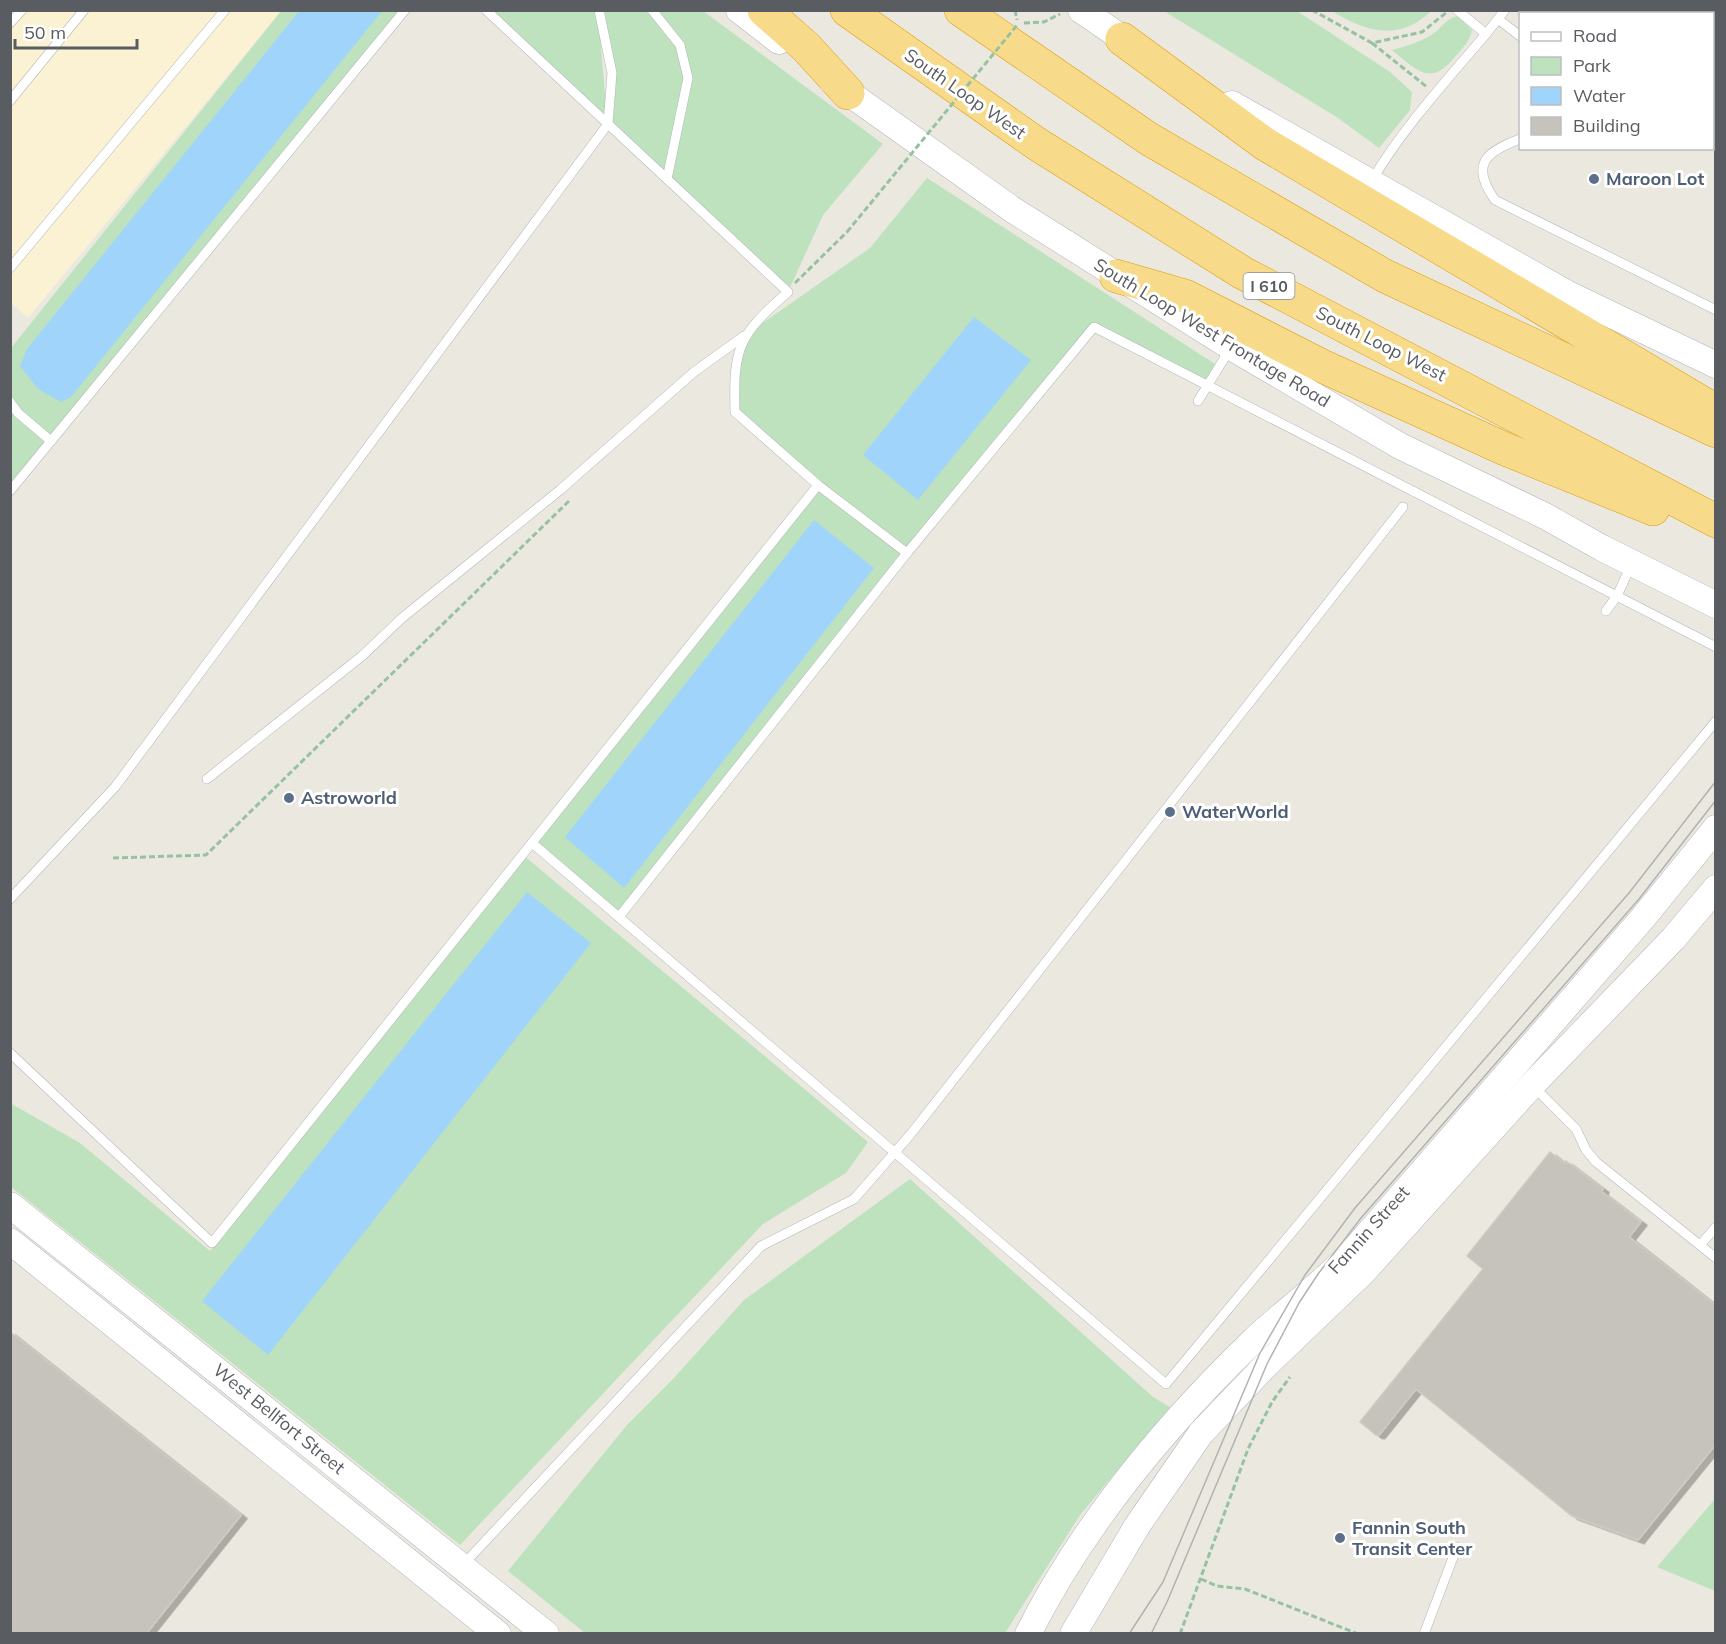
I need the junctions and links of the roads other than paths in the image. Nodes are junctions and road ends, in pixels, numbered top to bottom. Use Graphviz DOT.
graph roads {
  1 [pos="22,10"];
  2 [pos="84,10"];
  3 [pos="225,10"];
  4 [pos="405,10"];
  5 [pos="486,10"];
  6 [pos="599,10"];
  7 [pos="652,10"];
  8 [pos="739,10"];
  9 [pos="764,10"];
  10 [pos="847,10"];
  11 [pos="961,10"];
  12 [pos="1081,10"];
  13 [pos="1456,10"];
  14 [pos="1505,10"];
  15 [pos="1498,19"];
  16 [pos="10,23"];
  17 [pos="1486,34"];
  18 [pos="1519,35"];
  19 [pos="1122,39"];
  20 [pos="848,93"];
  21 [pos="10,101"];
  22 [pos="608,124"];
  23 [pos="1519,141"];
  24 [pos="667,179"];
  25 [pos="1370,184"];
  26 [pos="11,272"];
  27 [pos="1116,276"];
  28 [pos="1716,310"];
  29 [pos="744,336"];
  30 [pos="1231,347"];
  31 [pos="1716,365"];
  32 [pos="1205,386"];
  33 [pos="1198,401"];
  34 [pos="10,402"];
  35 [pos="1716,411"];
  36 [pos="1716,431"];
  37 [pos="51,441"];
  38 [pos="818,486"];
  39 [pos="10,490"];
  40 [pos="1403,507"];
  41 [pos="1716,521"];
  42 [pos="1716,534"];
  43 [pos="907,553"];
  44 [pos="1632,563"];
  45 [pos="1617,596"];
  46 [pos="1716,605"];
  47 [pos="1606,611"];
  48 [pos="1716,647"];
  49 [pos="1716,721"];
  50 [pos="207,779"];
  51 [pos="1716,828"];
  52 [pos="532,843"];
  53 [pos="1716,888"];
  54 [pos="10,899"];
  55 [pos="620,917"];
  56 [pos="10,1053"];
  57 [pos="1522,1076"];
  58 [pos="896,1152"];
  59 [pos="10,1205"];
  60 [pos="1716,1227"];
  61 [pos="10,1241"];
  62 [pos="1700,1245"];
  63 [pos="1716,1258"];
  64 [pos="1456,1547"];
  65 [pos="462,1566"];
  66 [pos="498,1634"];
  67 [pos="546,1634"];
  68 [pos="1028,1634"];
  69 [pos="1073,1634"];
  70 [pos="1424,1634"];
  1 -- 16 [label="lane"];
  2 -- 21 [label="lane"];
  3 -- 26 [label="lane"];
  4 -- 37 [label="lane"];
  5 -- 22 [label="lane"];
  6 -- 22 [label="lane"];
  7 -- 24 [label="lane"];
  8 -- 20 [label="main road, South Loop West Frontage Road"];
  9 -- 20 [label="highway"];
  10 -- 41 [label="highway, South Loop West / I 610"];
  11 -- 36 [label="highway"];
  12 -- 19 [label="main road"];
  13 -- 17 [label="lane"];
  14 -- 15 [label="lane"];
  15 -- 17 [label="lane"];
  15 -- 18 [label="lane"];
  17 -- 25 [label="lane"];
  19 -- 25 [label="main road"];
  19 -- 35 [label="highway"];
  20 -- 27 [label="main road, South Loop West Frontage Road"];
  22 -- 24 [label="lane"];
  22 -- 54 [label="lane"];
  23 -- 28 [label="lane"];
  24 -- 29 [label="lane"];
  25 -- 31 [label="main road"];
  27 -- 30 [label="main road, South Loop West Frontage Road"];
  27 -- 42 [label="highway"];
  29 -- 38 [label="lane"];
  29 -- 50 [label="lane"];
  30 -- 32 [label="lane"];
  30 -- 44 [label="main road, South Loop West Frontage Road"];
  32 -- 33 [label="lane"];
  32 -- 43 [label="lane"];
  32 -- 45 [label="lane"];
  34 -- 37 [label="lane"];
  37 -- 39 [label="lane"];
  38 -- 43 [label="lane"];
  38 -- 52 [label="lane"];
  40 -- 58 [label="lane"];
  43 -- 55 [label="lane"];
  44 -- 45 [label="lane"];
  44 -- 46 [label="main road, South Loop West Frontage Road"];
  45 -- 47 [label="lane"];
  45 -- 48 [label="lane"];
  49 -- 58 [label="lane"];
  51 -- 57 [label="main road, Fannin Street"];
  52 -- 55 [label="lane"];
  52 -- 56 [label="lane"];
  53 -- 57 [label="main road, Fannin Street"];
  55 -- 58 [label="lane"];
  57 -- 62 [label="lane"];
  57 -- 68 [label="main road, Fannin Street"];
  57 -- 69 [label="main road, Fannin Street"];
  58 -- 65 [label="lane"];
  59 -- 65 [label="main road, West Bellfort Street"];
  60 -- 62 [label="lane"];
  61 -- 66 [label="main road, West Bellfort Street"];
  62 -- 63 [label="lane"];
  64 -- 70 [label="lane"];
  65 -- 67 [label="main road, West Bellfort Street"];
}
